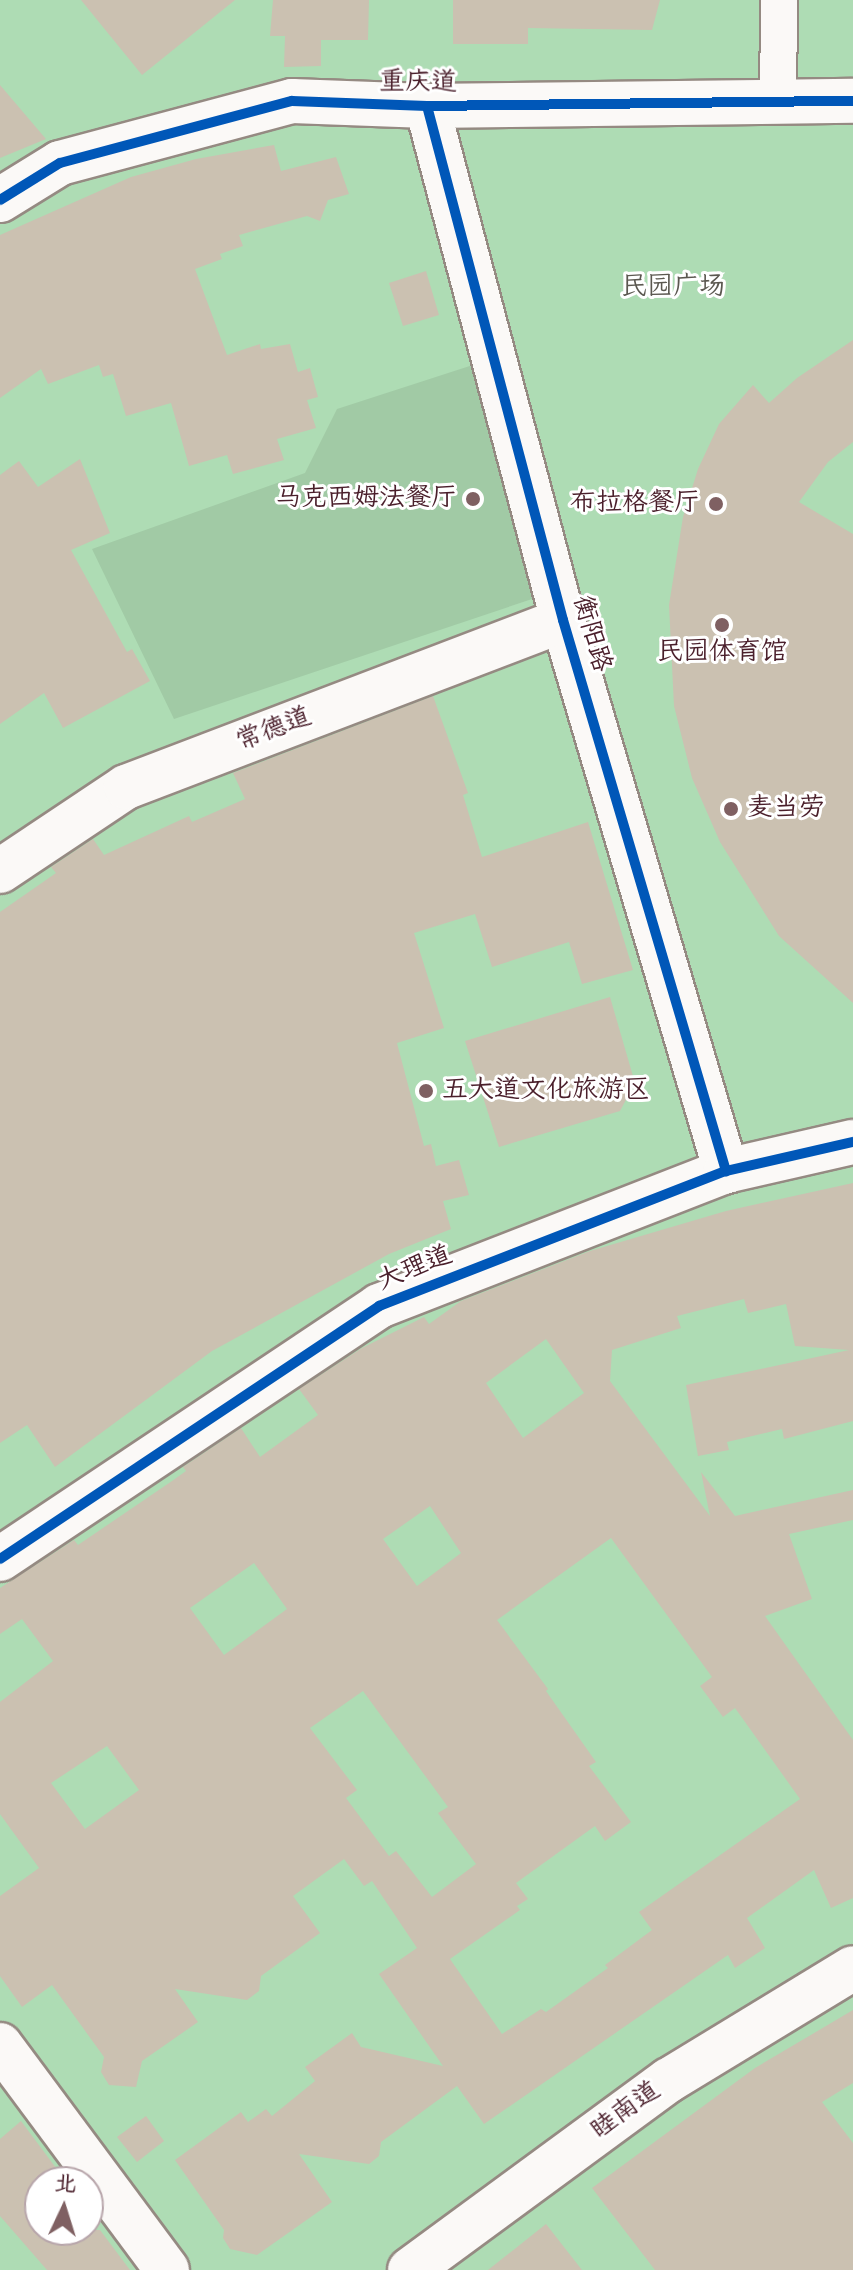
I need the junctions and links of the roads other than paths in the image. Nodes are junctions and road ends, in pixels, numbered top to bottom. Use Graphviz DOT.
graph roads {
  1 [pos="779,0"];
  2 [pos="853,101"];
  3 [pos="778,102"];
  4 [pos="427,106"];
  5 [pos="0,200"];
  6 [pos="563,620"];
  7 [pos="0,871"];
  8 [pos="853,1142"];
  9 [pos="726,1171"];
  10 [pos="0,1559"];
  11 [pos="853,1968"];
  12 [pos="0,2045"];
  13 [pos="167,2270"];
  14 [pos="410,2270"];
  1 -- 3 [label="street"];
  2 -- 3 [label="street, 重庆道"];
  3 -- 4 [label="street, 重庆道"];
  4 -- 5 [label="street, 重庆道"];
  4 -- 6 [label="street, 衡阳路"];
  6 -- 7 [label="street, 常德道"];
  6 -- 9 [label="street, 衡阳路"];
  8 -- 9 [label="street, 大理道"];
  9 -- 10 [label="street, 大理道"];
  11 -- 14 [label="street, 睦南道"];
  12 -- 13 [label="street"];
}
